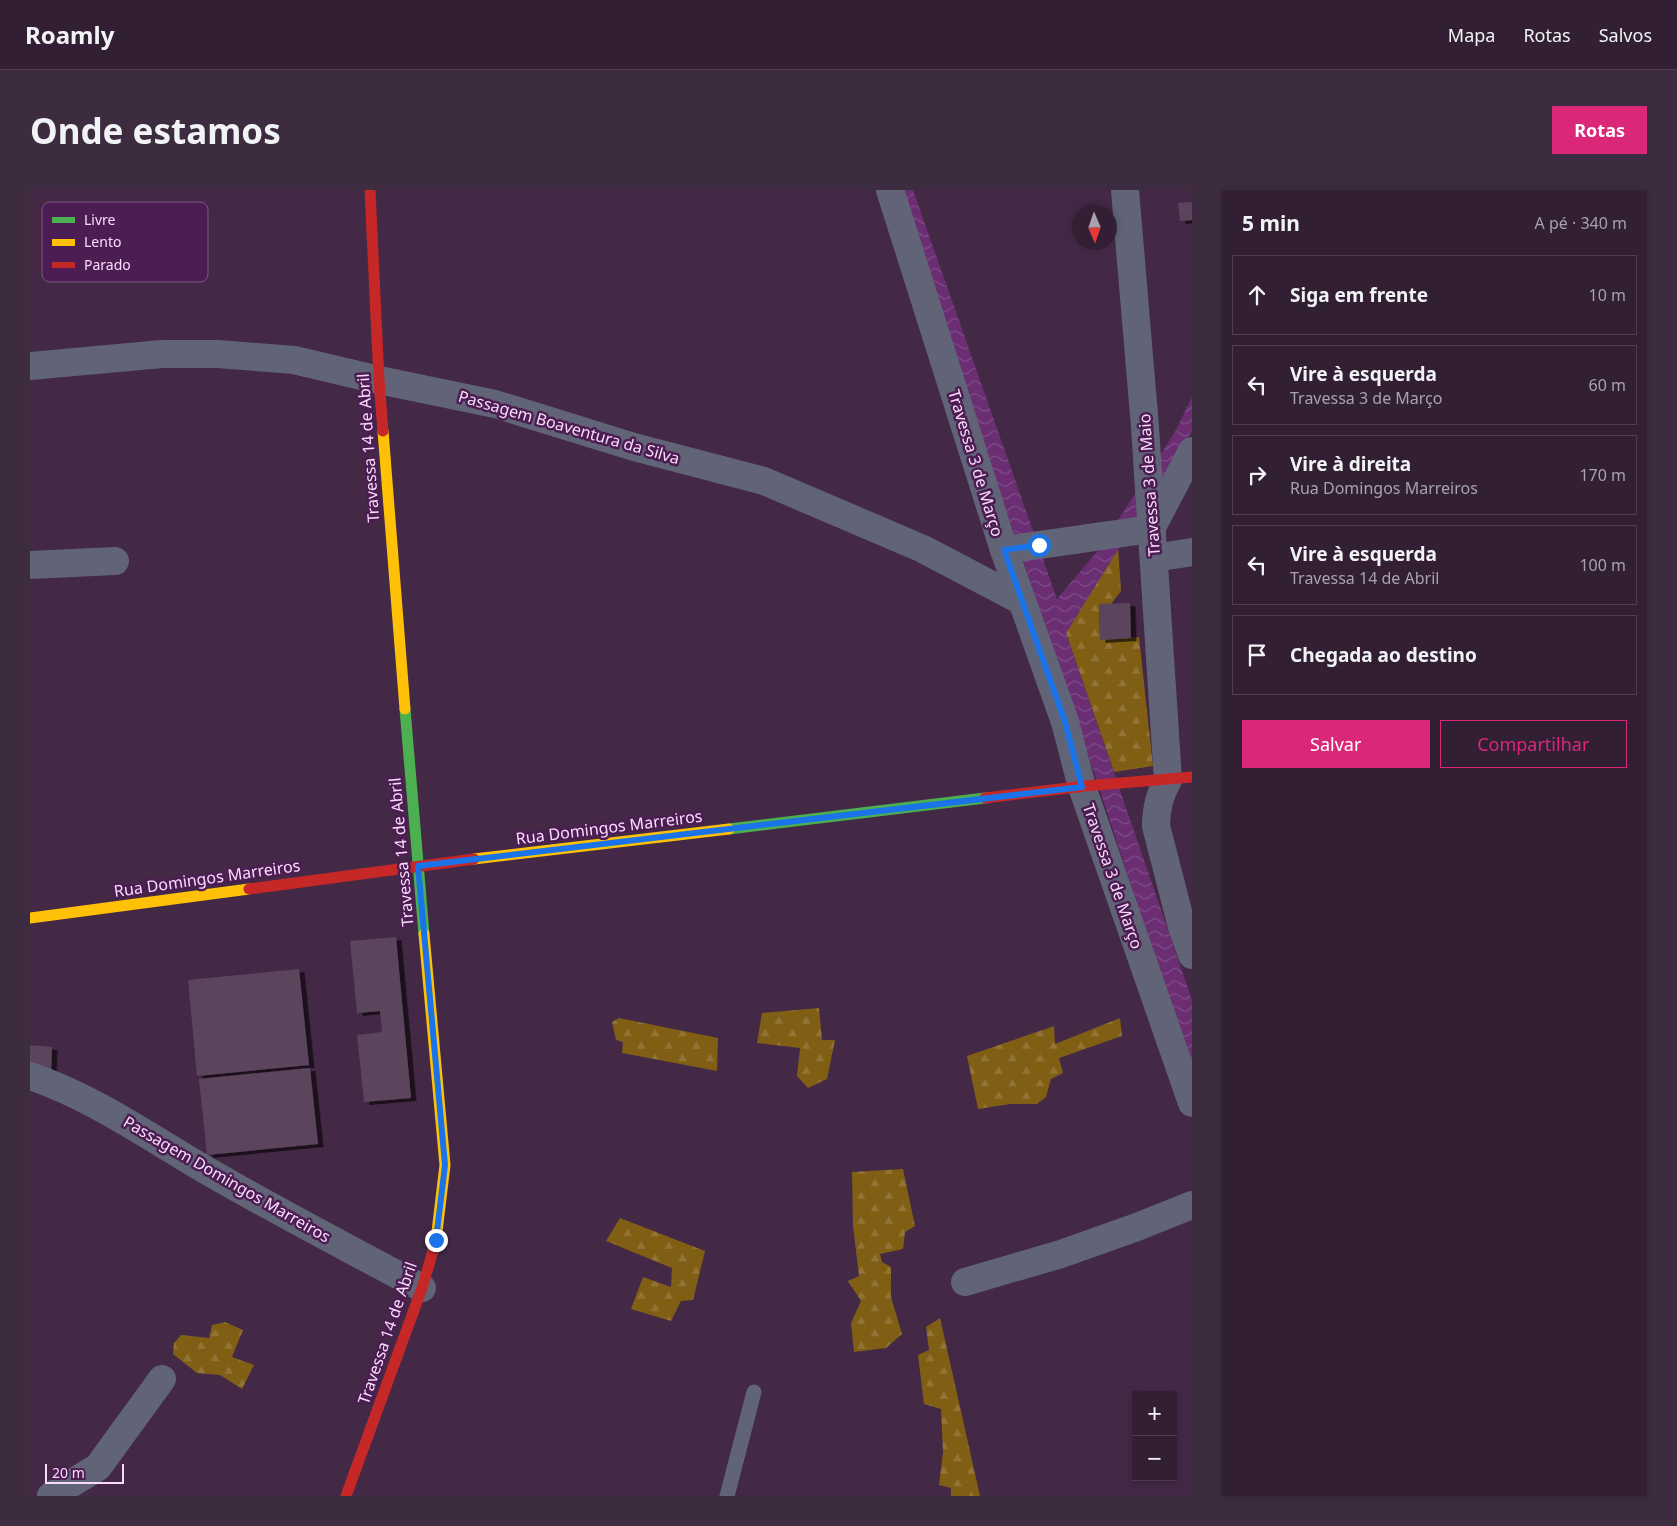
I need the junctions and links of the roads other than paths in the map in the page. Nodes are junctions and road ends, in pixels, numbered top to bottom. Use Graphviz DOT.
graph roads {
  1 [pos="370,190"];
  2 [pos="890,190"];
  3 [pos="1125,190"];
  4 [pos="30,366"];
  5 [pos="379,380"];
  6 [pos="1192,451"];
  7 [pos="1135,526"];
  8 [pos="1020,548"];
  9 [pos="1192,552"];
  10 [pos="1154,558"];
  11 [pos="115,561"];
  12 [pos="30,566"];
  13 [pos="1022,601"];
  14 [pos="1172,780"];
  15 [pos="1083,787"];
  16 [pos="418,866"];
  17 [pos="30,918"];
  18 [pos="1192,954"];
  19 [pos="30,1076"];
  20 [pos="1192,1103"];
  21 [pos="1192,1205"];
  22 [pos="965,1282"];
  23 [pos="422,1288"];
  24 [pos="162,1379"];
  25 [pos="754,1392"];
  26 [pos="348,1491"];
  27 [pos="51,1496"];
  28 [pos="335,1496"];
  29 [pos="727,1496"];
  1 -- 5 [label="street, Travessa 14 de Abril"];
  2 -- 8 [label="street, Travessa 3 de Março"];
  3 -- 7 [label="street, Travessa 3 de Maio"];
  4 -- 5 [label="street, Passagem Boaventura da Silva"];
  5 -- 13 [label="street, Passagem Boaventura da Silva"];
  5 -- 16 [label="street, Travessa 14 de Abril"];
  6 -- 7 [label="street"];
  7 -- 8 [label="street"];
  7 -- 10 [label="street, Travessa 3 de Maio"];
  8 -- 13 [label="street, Travessa 3 de Março"];
  9 -- 10 [label="street"];
  10 -- 14 [label="street, Travessa 3 de Maio"];
  11 -- 12 [label="street"];
  13 -- 15 [label="street, Travessa 3 de Março"];
  14 -- 15 [label="street, Rua Domingos Marreiros"];
  14 -- 18 [label="street"];
  15 -- 16 [label="street, Rua Domingos Marreiros"];
  15 -- 20 [label="street, Travessa 3 de Março"];
  16 -- 17 [label="street, Rua Domingos Marreiros"];
  16 -- 23 [label="street, Travessa 14 de Abril"];
  19 -- 23 [label="street, Passagem Domingos Marreiros"];
  21 -- 22 [label="street"];
  23 -- 26 [label="street, Travessa 14 de Abril"];
  24 -- 27 [label="street"];
  25 -- 29 [label="lane"];
  26 -- 28 [label="lane"];
}
